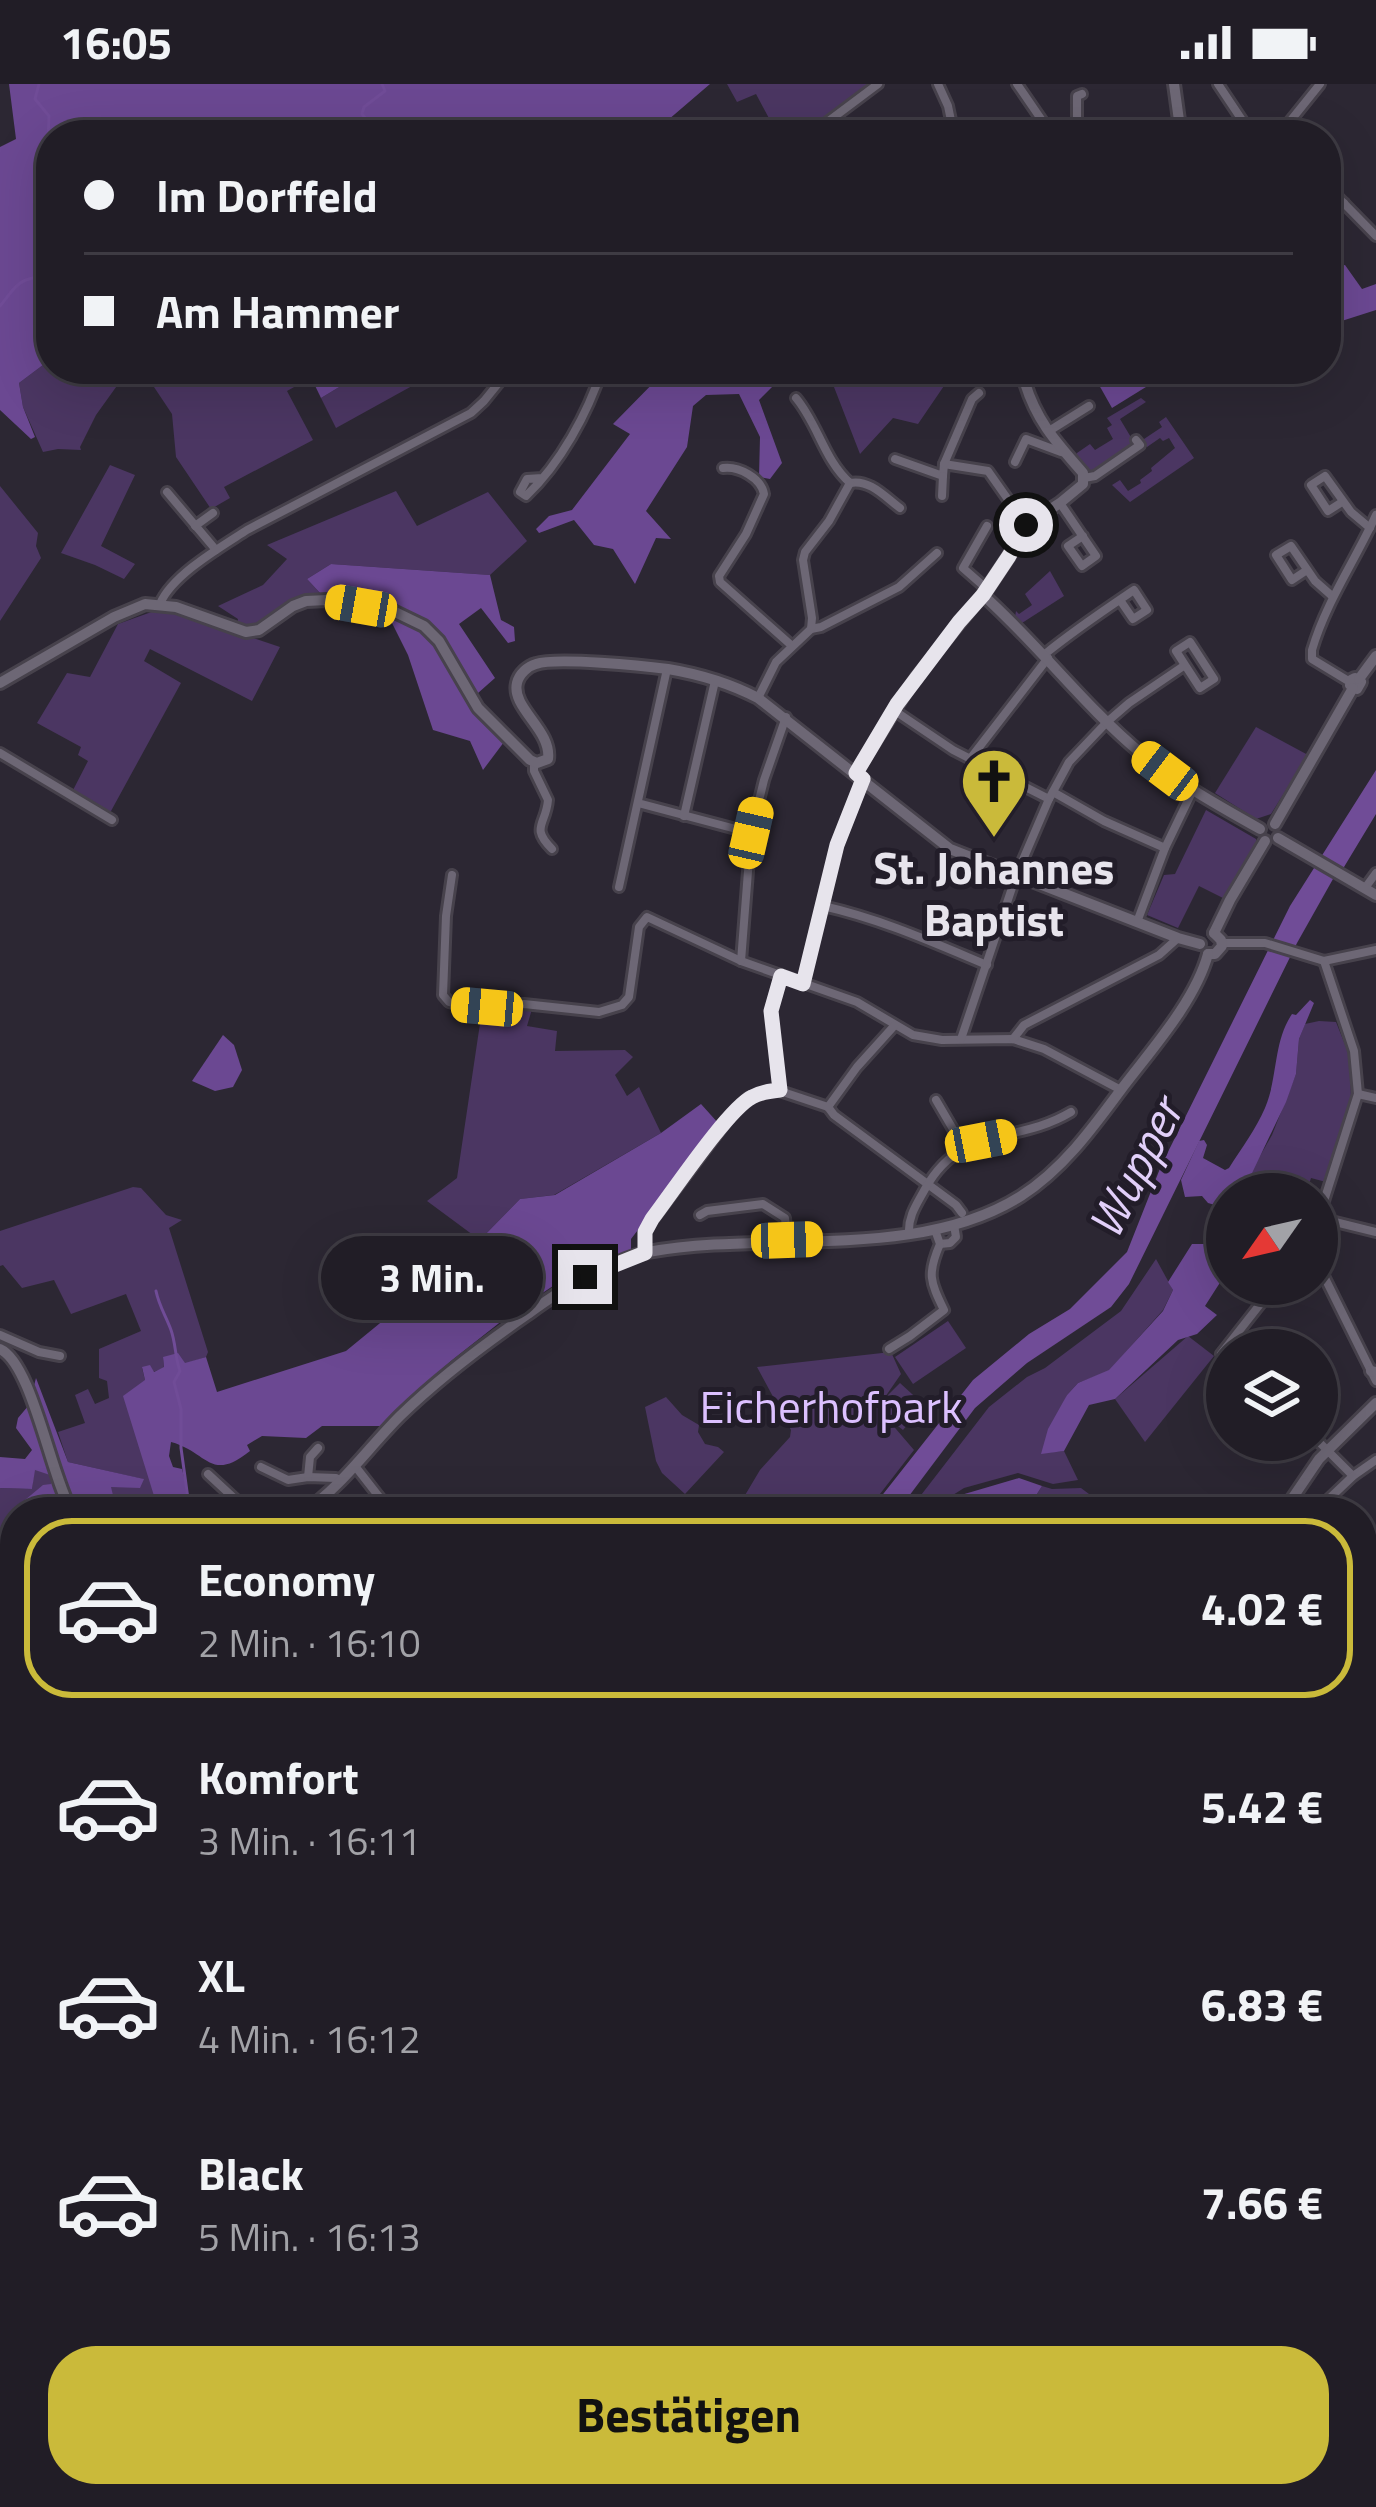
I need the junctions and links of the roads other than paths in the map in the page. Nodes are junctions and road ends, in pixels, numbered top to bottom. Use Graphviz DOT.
graph roads {
  1 [pos="878,84"];
  2 [pos="938,84"];
  3 [pos="1017,84"];
  4 [pos="1174,84"];
  5 [pos="1218,84"];
  6 [pos="1320,84"];
  7 [pos="1082,94"];
  8 [pos="830,120"];
  9 [pos="951,120"];
  10 [pos="1042,120"];
  11 [pos="1077,120"];
  12 [pos="1179,120"];
  13 [pos="1242,120"];
  14 [pos="1291,120"];
  15 [pos="1343,203"];
  16 [pos="1376,236"];
  17 [pos="498,384"];
  18 [pos="597,384"];
  19 [pos="1028,384"];
  20 [pos="979,393"];
  21 [pos="796,398"];
  22 [pos="1090,406"];
  23 [pos="1048,432"];
  24 [pos="1136,440"];
  25 [pos="1063,452"];
  26 [pos="895,459"];
  27 [pos="1015,462"];
  28 [pos="944,464"];
  29 [pos="723,469"];
  30 [pos="943,476"];
  31 [pos="542,478"];
  32 [pos="1084,478"];
  33 [pos="850,483"];
  34 [pos="167,492"];
  35 [pos="942,496"];
  36 [pos="1342,502"];
  37 [pos="1060,503"];
  38 [pos="900,508"];
  39 [pos="213,513"];
  40 [pos="1376,515"];
  41 [pos="1026,525"];
  42 [pos="195,526"];
  43 [pos="987,526"];
  44 [pos="1370,528"];
  45 [pos="1083,536"];
  46 [pos="216,550"];
  47 [pos="937,553"];
  48 [pos="1307,570"];
  49 [pos="985,592"];
  50 [pos="1332,596"];
  51 [pos="1120,600"];
  52 [pos="160,604"];
  53 [pos="811,629"];
  54 [pos="791,645"];
  55 [pos="1047,656"];
  56 [pos="1376,656"];
  57 [pos="1185,665"];
  58 [pos="667,669"];
  59 [pos="715,681"];
  60 [pos="0,683"];
  61 [pos="1354,683"];
  62 [pos="758,698"];
  63 [pos="894,710"];
  64 [pos="786,717"];
  65 [pos="1107,722"];
  66 [pos="0,753"];
  67 [pos="970,759"];
  68 [pos="534,763"];
  69 [pos="860,776"];
  70 [pos="1193,790"];
  71 [pos="1051,795"];
  72 [pos="638,803"];
  73 [pos="684,817"];
  74 [pos="112,820"];
  75 [pos="751,833"];
  76 [pos="1268,836"];
  77 [pos="1166,848"];
  78 [pos="551,849"];
  79 [pos="1376,873"];
  80 [pos="452,875"];
  81 [pos="1016,876"];
  82 [pos="619,887"];
  83 [pos="1372,896"];
  84 [pos="823,906"];
  85 [pos="1137,922"];
  86 [pos="1178,938"];
  87 [pos="1218,938"];
  88 [pos="1204,949"];
  89 [pos="1376,950"];
  90 [pos="741,961"];
  91 [pos="1324,962"];
  92 [pos="987,965"];
  93 [pos="781,976"];
  94 [pos="803,984"];
  95 [pos="894,1026"];
  96 [pos="961,1039"];
  97 [pos="1013,1039"];
  98 [pos="780,1090"];
  99 [pos="1120,1092"];
  100 [pos="1358,1094"];
  101 [pos="1376,1098"];
  102 [pos="936,1100"];
  103 [pos="828,1107"];
  104 [pos="1070,1112"];
  105 [pos="969,1144"];
  106 [pos="1333,1173"];
  107 [pos="927,1184"];
  108 [pos="962,1213"];
  109 [pos="700,1215"];
  110 [pos="1338,1224"];
  111 [pos="954,1226"];
  112 [pos="935,1230"];
  113 [pos="1376,1232"];
  114 [pos="909,1234"];
  115 [pos="787,1240"];
  116 [pos="940,1244"];
  117 [pos="645,1253"];
  118 [pos="1338,1304"];
  119 [pos="0,1335"];
  120 [pos="0,1349"];
  121 [pos="889,1349"];
  122 [pos="60,1356"];
  123 [pos="1374,1375"];
  124 [pos="1376,1403"];
  125 [pos="1338,1440"];
  126 [pos="318,1448"];
  127 [pos="1338,1460"];
  128 [pos="1376,1460"];
  129 [pos="1320,1461"];
  130 [pos="355,1466"];
  131 [pos="261,1467"];
  132 [pos="208,1474"];
  133 [pos="1353,1476"];
  134 [pos="308,1477"];
  135 [pos="340,1481"];
  136 [pos="63,1497"];
  137 [pos="233,1497"];
  138 [pos="321,1497"];
  139 [pos="380,1497"];
  140 [pos="1294,1497"];
  141 [pos="1331,1497"];
  1 -- 8 [label="street"];
  2 -- 9 [label="street"];
  3 -- 10 [label="street"];
  4 -- 12 [label="street"];
  5 -- 13 [label="street"];
  6 -- 14 [label="street"];
  7 -- 11 [label="street"];
  15 -- 16 [label="street"];
  17 -- 46 [label="street"];
  18 -- 31 [label="street"];
  19 -- 23 [label="street"];
  20 -- 28 [label="street"];
  21 -- 33 [label="street"];
  22 -- 23 [label="street"];
  23 -- 25 [label="street"];
  24 -- 32 [label="street"];
  25 -- 27 [label="street"];
  25 -- 32 [label="street"];
  26 -- 30 [label="street"];
  28 -- 30 [label="street"];
  28 -- 41 [label="street"];
  29 -- 54 [label="street"];
  30 -- 35 [label="street"];
  32 -- 37 [label="street"];
  33 -- 38 [label="street"];
  33 -- 53 [label="street"];
  34 -- 42 [label="street"];
  36 -- 36 [label="street"];
  36 -- 44 [label="street"];
  37 -- 41 [label="street"];
  37 -- 45 [label="street"];
  39 -- 42 [label="street"];
  40 -- 44 [label="street"];
  41 -- 49 [label="street"];
  42 -- 46 [label="street"];
  43 -- 49 [label="street"];
  44 -- 50 [label="street"];
  46 -- 52 [label="street"];
  47 -- 53 [label="street"];
  48 -- 48 [label="street"];
  48 -- 50 [label="street"];
  49 -- 55 [label="street"];
  49 -- 63 [label="street"];
  50 -- 61 [label="street"];
  51 -- 55 [label="street"];
  52 -- 60 [label="street"];
  52 -- 68 [label="street"];
  53 -- 54 [label="street"];
  54 -- 62 [label="street"];
  55 -- 65 [label="street"];
  55 -- 67 [label="street"];
  56 -- 61 [label="street"];
  57 -- 57 [label="street"];
  57 -- 65 [label="street"];
  58 -- 59 [label="street"];
  58 -- 68 [label="street"];
  58 -- 72 [label="street"];
  59 -- 62 [label="street"];
  59 -- 73 [label="street"];
  61 -- 76 [label="street"];
  62 -- 64 [label="street"];
  63 -- 67 [label="street"];
  63 -- 69 [label="street"];
  64 -- 69 [label="street"];
  64 -- 75 [label="street"];
  65 -- 70 [label="street"];
  65 -- 71 [label="street"];
  66 -- 74 [label="street"];
  67 -- 71 [label="street"];
  68 -- 78 [label="street"];
  69 -- 81 [label="street"];
  69 -- 84 [label="street"];
  70 -- 76 [label="street"];
  70 -- 77 [label="street"];
  71 -- 77 [label="street"];
  71 -- 81 [label="street"];
  72 -- 73 [label="street"];
  72 -- 82 [label="street"];
  73 -- 75 [label="street"];
  75 -- 90 [label="street"];
  76 -- 83 [label="street"];
  76 -- 87 [label="street"];
  77 -- 85 [label="street"];
  79 -- 83 [label="street"];
  80 -- 90 [label="street"];
  81 -- 85 [label="street"];
  81 -- 92 [label="street"];
  84 -- 92 [label="street"];
  84 -- 94 [label="street"];
  85 -- 86 [label="street"];
  86 -- 88 [label="street"];
  86 -- 97 [label="street"];
  87 -- 88 [label="street"];
  87 -- 88 [label="street"];
  87 -- 91 [label="street"];
  88 -- 99 [label="street"];
  89 -- 91 [label="street"];
  90 -- 93 [label="street"];
  91 -- 100 [label="street"];
  92 -- 96 [label="street"];
  93 -- 94 [label="street"];
  93 -- 98 [label="street"];
  94 -- 95 [label="street"];
  95 -- 96 [label="street"];
  95 -- 103 [label="street"];
  96 -- 97 [label="street"];
  97 -- 99 [label="street"];
  98 -- 103 [label="street"];
  98 -- 117 [label="street"];
  99 -- 111 [label="street"];
  100 -- 101 [label="street"];
  100 -- 106 [label="street"];
  102 -- 105 [label="street"];
  103 -- 107 [label="street"];
  104 -- 105 [label="street"];
  105 -- 107 [label="street"];
  107 -- 108 [label="street"];
  107 -- 114 [label="street"];
  109 -- 115 [label="street"];
  110 -- 113 [label="street"];
  111 -- 112 [label="street"];
  111 -- 116 [label="street"];
  112 -- 114 [label="street"];
  112 -- 116 [label="street"];
  114 -- 115 [label="street"];
  115 -- 117 [label="street"];
  116 -- 121 [label="street"];
  117 -- 130 [label="street"];
  118 -- 123 [label="street"];
  119 -- 122 [label="street"];
  120 -- 136 [label="street"];
  124 -- 125 [label="street"];
  126 -- 134 [label="street"];
  127 -- 133 [label="street"];
  128 -- 133 [label="street"];
  129 -- 140 [label="street"];
  130 -- 135 [label="street"];
  130 -- 139 [label="street"];
  131 -- 134 [label="street"];
  132 -- 137 [label="street"];
  133 -- 141 [label="street"];
  134 -- 135 [label="street"];
  135 -- 138 [label="street"];
}
